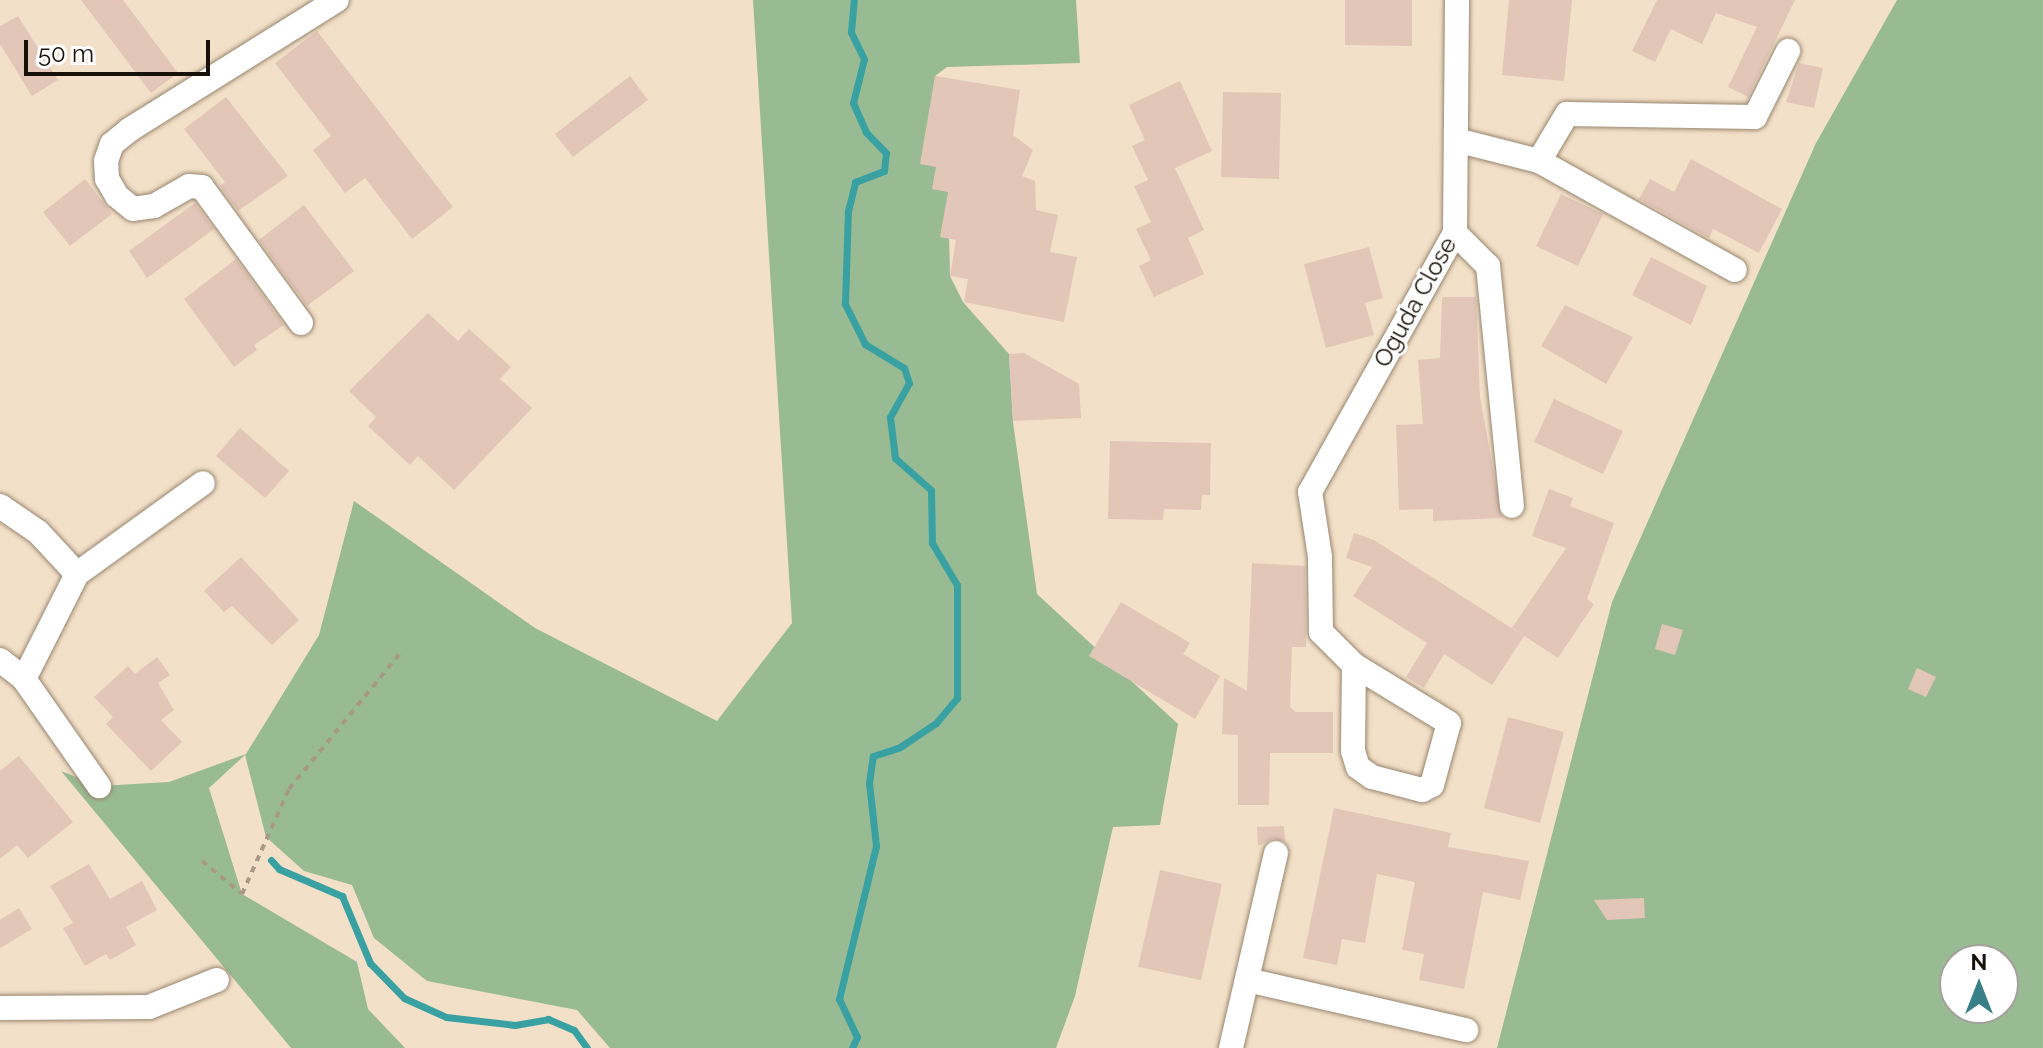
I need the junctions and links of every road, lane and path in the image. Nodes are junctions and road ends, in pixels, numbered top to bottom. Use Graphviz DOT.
graph roads {
  1 [pos="337,0"];
  2 [pos="1457,0"];
  3 [pos="1788,51"];
  4 [pos="1456,140"];
  5 [pos="1539,161"];
  6 [pos="1455,233"];
  7 [pos="1735,270"];
  8 [pos="301,323"];
  9 [pos="203,483"];
  10 [pos="0,506"];
  11 [pos="1512,506"];
  12 [pos="77,574"];
  13 [pos="401,652"];
  14 [pos="0,660"];
  15 [pos="1354,665"];
  16 [pos="24,679"];
  17 [pos="99,786"];
  18 [pos="1276,853"];
  19 [pos="202,861"];
  20 [pos="217,980"];
  21 [pos="1247,980"];
  22 [pos="0,1008"];
  23 [pos="1466,1030"];
  24 [pos="1231,1048"];
  1 -- 8 [label="street"];
  2 -- 4 [label="street, Oguda Close"];
  3 -- 5 [label="street"];
  4 -- 5 [label="street"];
  4 -- 6 [label="street, Oguda Close"];
  5 -- 7 [label="street"];
  6 -- 11 [label="street"];
  6 -- 15 [label="street, Oguda Close"];
  9 -- 12 [label="street"];
  10 -- 12 [label="street"];
  12 -- 16 [label="street"];
  13 -- 19 [label="path"];
  14 -- 16 [label="street"];
  15 -- 15 [label="street"];
  16 -- 17 [label="street"];
  18 -- 21 [label="street"];
  20 -- 22 [label="street"];
  21 -- 23 [label="street"];
  21 -- 24 [label="street"];
}
